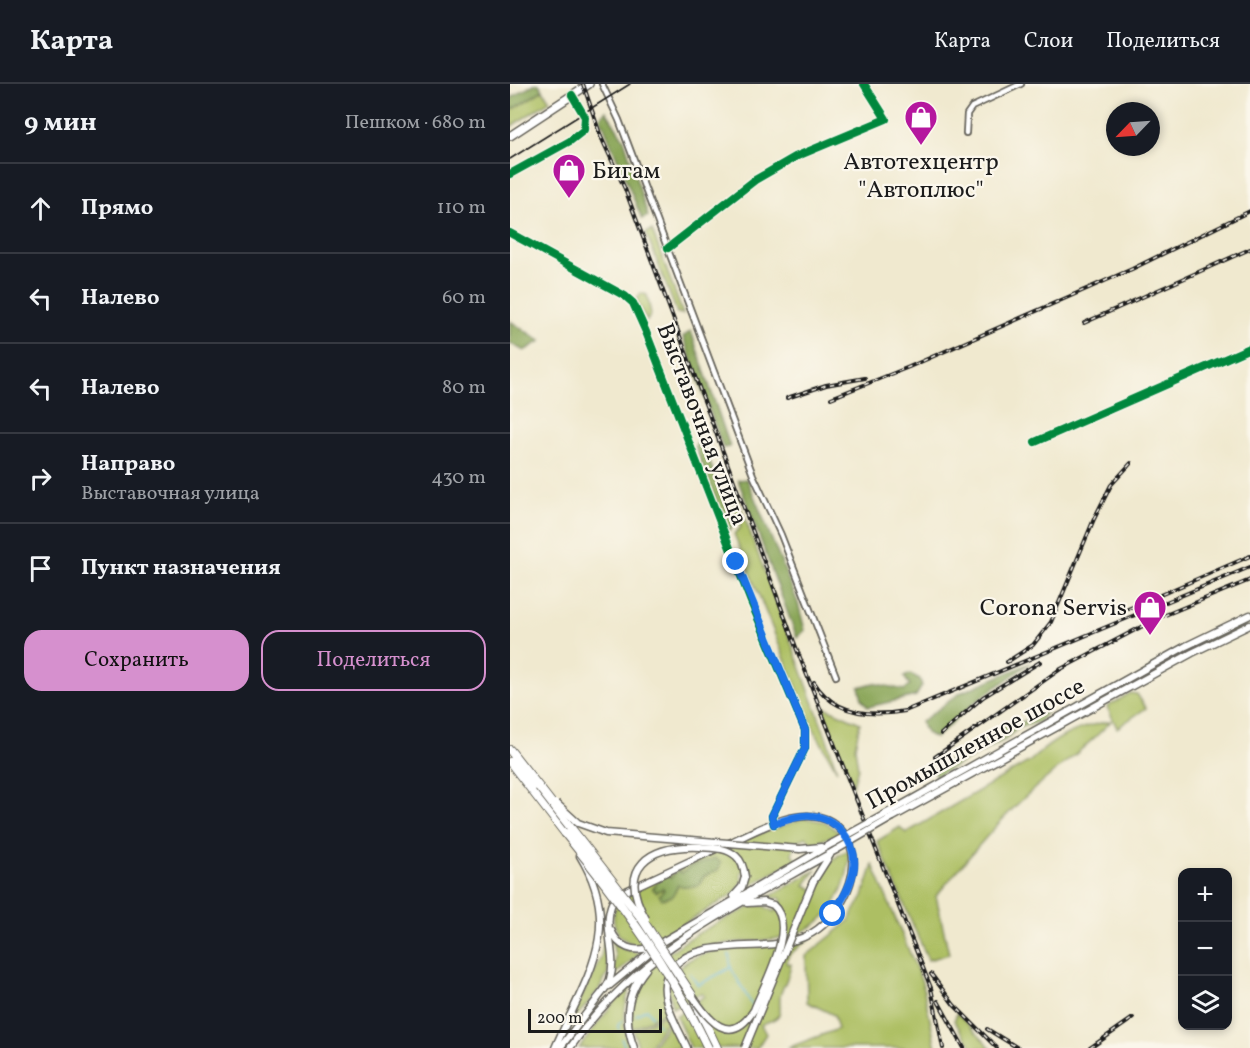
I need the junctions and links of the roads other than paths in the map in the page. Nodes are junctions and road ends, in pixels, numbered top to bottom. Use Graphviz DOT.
graph roads {
  1 [pos="589,84"];
  2 [pos="602,84"];
  3 [pos="864,84"];
  4 [pos="1021,84"];
  5 [pos="572,95"];
  6 [pos="966,133"];
  7 [pos="510,136"];
  8 [pos="510,174"];
  9 [pos="510,233"];
  10 [pos="668,248"];
  11 [pos="1250,348"];
  12 [pos="1035,442"];
  13 [pos="1250,615"];
  14 [pos="1250,625"];
  15 [pos="836,676"];
  16 [pos="1133,676"];
  17 [pos="1137,684"];
  18 [pos="510,750"];
  19 [pos="510,762"];
  20 [pos="539,787"];
  21 [pos="892,814"];
  22 [pos="774,824"];
  23 [pos="565,833"];
  24 [pos="834,846"];
  25 [pos="721,906"];
  26 [pos="738,906"];
  27 [pos="609,922"];
  28 [pos="662,944"];
  29 [pos="656,957"];
  30 [pos="692,995"];
  31 [pos="597,999"];
  32 [pos="555,1048"];
  33 [pos="560,1048"];
  34 [pos="570,1048"];
  35 [pos="634,1048"];
  36 [pos="687,1048"];
  37 [pos="708,1048"];
  38 [pos="717,1048"];
  39 [pos="745,1048"];
  1 -- 5 [label="main road"];
  2 -- 10 [label="street"];
  3 -- 10 [label="street"];
  4 -- 6 [label="street"];
  5 -- 7 [label="main road"];
  5 -- 8 [label="street"];
  9 -- 22 [label="street, Выставочная улица"];
  10 -- 15 [label="street"];
  11 -- 12 [label="street"];
  13 -- 16 [label="main road, Промышленное шоссе"];
  14 -- 17 [label="main road, Промышленное шоссе"];
  16 -- 17 [label="main road"];
  16 -- 21 [label="main road, Промышленное шоссе"];
  17 -- 21 [label="main road, Промышленное шоссе"];
  18 -- 20 [label="highway"];
  19 -- 23 [label="highway"];
  20 -- 24 [label="main road, bridge"];
  20 -- 28 [label="highway, bridge"];
  21 -- 24 [label="main road, Промышленное шоссе, bridge"];
  22 -- 27 [label="main road"];
  22 -- 36 [label="main road"];
  23 -- 32 [label="main road, bridge"];
  23 -- 37 [label="highway, bridge"];
  24 -- 25 [label="main road, Промышленное шоссе"];
  24 -- 26 [label="main road, Промышленное шоссе"];
  24 -- 39 [label="main road, bridge"];
  25 -- 28 [label="main road, Промышленное шоссе"];
  25 -- 28 [label="main road, bridge"];
  26 -- 29 [label="main road, Промышленное шоссе"];
  26 -- 30 [label="main road, bridge"];
  27 -- 28 [label="main road"];
  27 -- 31 [label="main road"];
  28 -- 30 [label="highway, bridge"];
  28 -- 31 [label="main road, Промышленное шоссе"];
  29 -- 34 [label="main road, Промышленное шоссе"];
  29 -- 35 [label="main road"];
  30 -- 38 [label="highway, bridge"];
  31 -- 33 [label="main road, Промышленное шоссе"];
}
